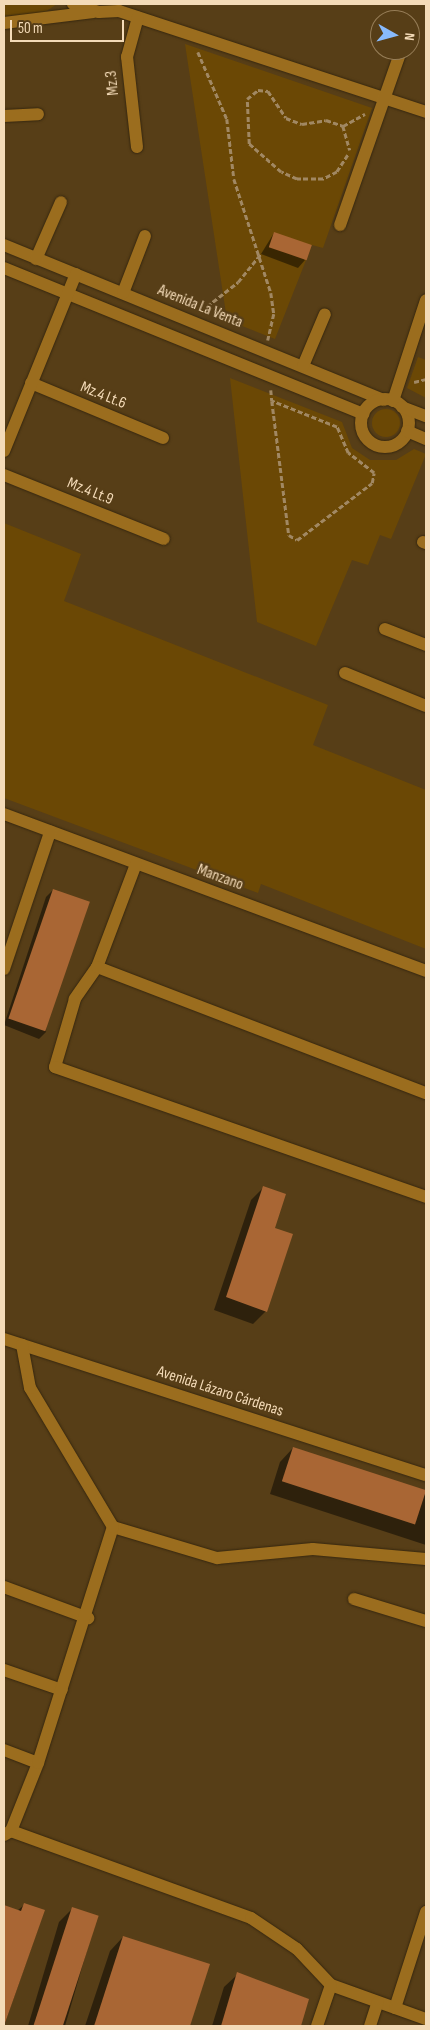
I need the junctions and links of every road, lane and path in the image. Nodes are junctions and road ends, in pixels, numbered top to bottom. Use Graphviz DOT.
graph roads {
  1 [pos="73,4"];
  2 [pos="99,12"];
  3 [pos="138,17"];
  4 [pos="4,23"];
  5 [pos="190,35"];
  6 [pos="398,60"];
  7 [pos="385,98"];
  8 [pos="426,112"];
  9 [pos="38,114"];
  10 [pos="4,116"];
  11 [pos="378,118"];
  12 [pos="343,126"];
  13 [pos="137,147"];
  14 [pos="61,202"];
  15 [pos="340,225"];
  16 [pos="146,236"];
  17 [pos="4,245"];
  18 [pos="261,254"];
  19 [pos="36,258"];
  20 [pos="4,268"];
  21 [pos="76,274"];
  22 [pos="123,293"];
  23 [pos="67,295"];
  24 [pos="426,300"];
  25 [pos="325,314"];
  26 [pos="188,319"];
  27 [pos="264,350"];
  28 [pos="303,366"];
  29 [pos="269,376"];
  30 [pos="30,383"];
  31 [pos="272,401"];
  32 [pos="393,402"];
  33 [pos="364,414"];
  34 [pos="426,416"];
  35 [pos="407,431"];
  36 [pos="163,438"];
  37 [pos="426,438"];
  38 [pos="4,451"];
  39 [pos="4,475"];
  40 [pos="164,539"];
  41 [pos="385,629"];
  42 [pos="426,645"];
  43 [pos="345,674"];
  44 [pos="426,706"];
  45 [pos="4,814"];
  46 [pos="50,832"];
  47 [pos="136,864"];
  48 [pos="97,967"];
  49 [pos="4,969"];
  50 [pos="426,971"];
  51 [pos="426,1093"];
  52 [pos="426,1197"];
  53 [pos="4,1339"];
  54 [pos="22,1345"];
  55 [pos="426,1475"];
  56 [pos="113,1527"];
  57 [pos="426,1559"];
  58 [pos="4,1587"];
  59 [pos="354,1599"];
  60 [pos="88,1618"];
  61 [pos="426,1621"];
  62 [pos="4,1670"];
  63 [pos="62,1690"];
  64 [pos="4,1750"];
  65 [pos="38,1763"];
  66 [pos="8,1833"];
  67 [pos="426,1912"];
  68 [pos="331,1985"];
  69 [pos="378,2002"];
  70 [pos="395,2008"];
  71 [pos="426,2019"];
  72 [pos="317,2026"];
  73 [pos="370,2026"];
  1 -- 2 [label="street"];
  2 -- 3 [label="street"];
  2 -- 4 [label="street"];
  3 -- 5 [label="street"];
  3 -- 13 [label="street, Mz.3"];
  5 -- 7 [label="street"];
  5 -- 18 [label="path"];
  6 -- 7 [label="street"];
  7 -- 8 [label="street"];
  7 -- 11 [label="street"];
  9 -- 10 [label="street"];
  11 -- 12 [label="path"];
  11 -- 15 [label="street"];
  12 -- 12 [label="path"];
  14 -- 19 [label="street"];
  16 -- 22 [label="street"];
  17 -- 19 [label="street, Avenida La Venta"];
  18 -- 26 [label="path"];
  18 -- 27 [label="path"];
  19 -- 21 [label="street, Avenida La Venta"];
  20 -- 23 [label="street"];
  21 -- 22 [label="street, Avenida La Venta"];
  21 -- 23 [label="street"];
  22 -- 26 [label="street, Avenida La Venta"];
  23 -- 29 [label="street"];
  23 -- 30 [label="street"];
  24 -- 32 [label="street"];
  25 -- 28 [label="street"];
  26 -- 27 [label="street, Avenida La Venta"];
  27 -- 28 [label="street, Avenida La Venta"];
  28 -- 32 [label="street, Avenida La Venta"];
  29 -- 31 [label="path"];
  29 -- 33 [label="street"];
  30 -- 36 [label="street, Mz.4 Lt.6"];
  30 -- 38 [label="street"];
  31 -- 31 [label="path"];
  32 -- 33 [label="street"];
  32 -- 34 [label="street, Avenida La Venta"];
  32 -- 35 [label="street"];
  33 -- 35 [label="street"];
  35 -- 37 [label="street"];
  39 -- 40 [label="street, Mz.4 Lt.9"];
  41 -- 42 [label="street"];
  43 -- 44 [label="street"];
  45 -- 46 [label="street, Manzano"];
  46 -- 47 [label="street, Manzano"];
  46 -- 49 [label="street"];
  47 -- 48 [label="street"];
  47 -- 50 [label="street, Manzano"];
  48 -- 51 [label="street"];
  48 -- 52 [label="street"];
  53 -- 54 [label="street, Avenida Lázaro Cárdenas"];
  54 -- 55 [label="street, Avenida Lázaro Cárdenas"];
  54 -- 56 [label="street"];
  56 -- 57 [label="street"];
  56 -- 60 [label="street"];
  58 -- 60 [label="street"];
  59 -- 61 [label="street"];
  60 -- 63 [label="street"];
  62 -- 63 [label="street"];
  63 -- 65 [label="street"];
  64 -- 65 [label="street"];
  65 -- 66 [label="street"];
  66 -- 68 [label="street"];
  67 -- 70 [label="street"];
  68 -- 69 [label="street"];
  68 -- 72 [label="street"];
  69 -- 70 [label="street"];
  69 -- 73 [label="street"];
  70 -- 71 [label="street"];
}
